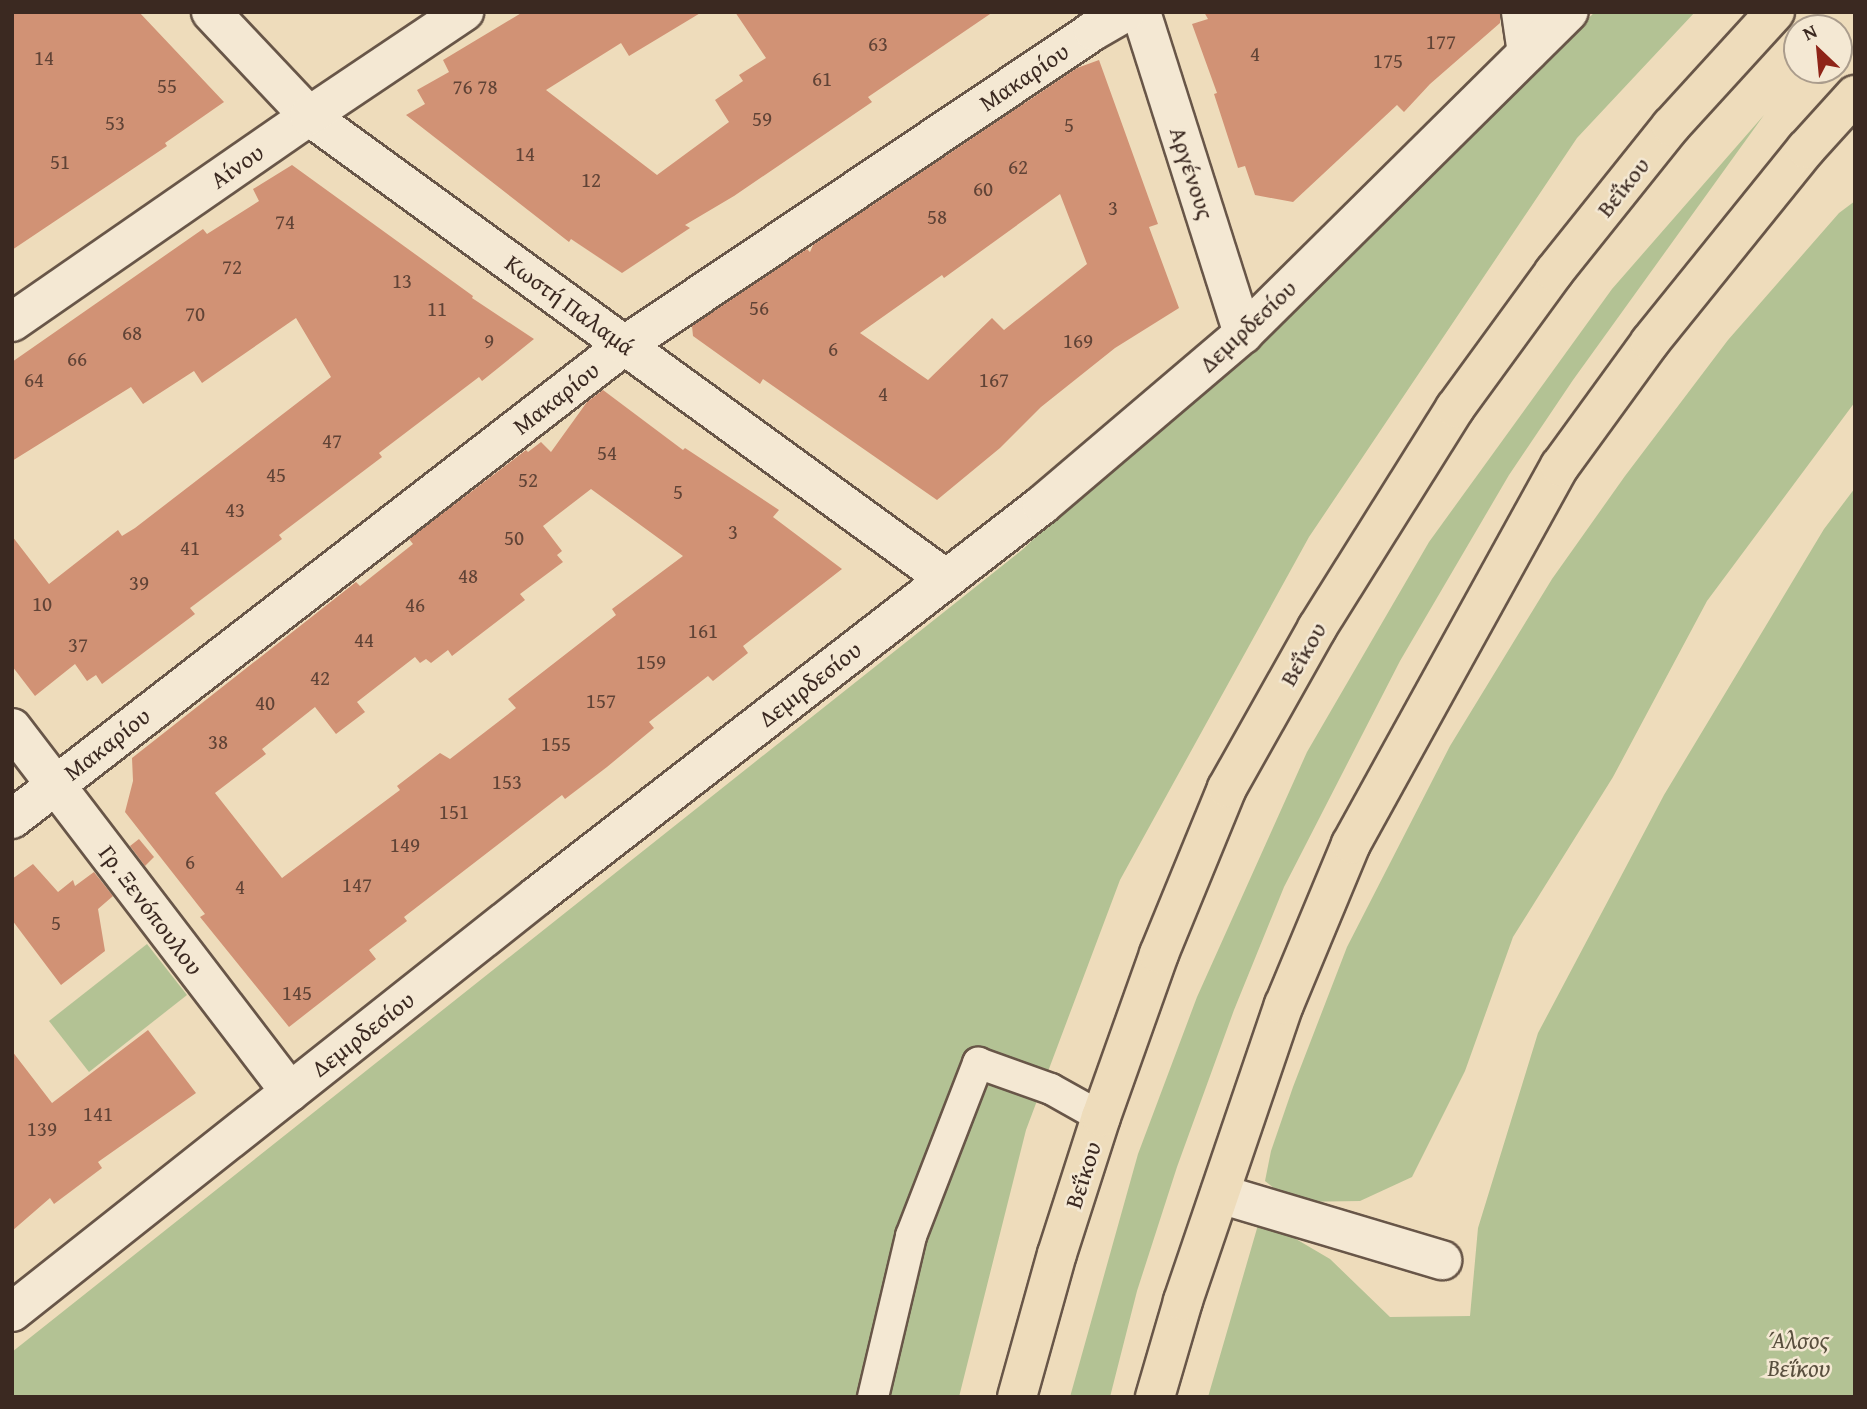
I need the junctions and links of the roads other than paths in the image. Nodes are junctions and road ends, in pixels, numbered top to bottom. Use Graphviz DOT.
graph roads {
  1 [pos="211,12"];
  2 [pos="464,12"];
  3 [pos="1126,12"];
  4 [pos="1141,12"];
  5 [pos="1521,12"];
  6 [pos="1568,12"];
  7 [pos="1775,12"];
  8 [pos="1527,53"];
  9 [pos="1855,95"];
  10 [pos="309,116"];
  11 [pos="12,322"];
  12 [pos="1243,334"];
  13 [pos="625,345"];
  14 [pos="946,579"];
  15 [pos="12,728"];
  16 [pos="55,785"];
  17 [pos="12,819"];
  18 [pos="290,1092"];
  19 [pos="1101,1117"];
  20 [pos="1220,1194"];
  21 [pos="1442,1260"];
  22 [pos="12,1312"];
  23 [pos="873,1397"];
  24 [pos="1017,1397"];
  25 [pos="1155,1397"];
  1 -- 10 [label="street, Κωστή Παλαμά"];
  2 -- 10 [label="street, Αίνου"];
  3 -- 13 [label="street, Μακαρίου"];
  4 -- 12 [label="street, Αργένους"];
  5 -- 8 [label="street"];
  6 -- 8 [label="street, Δεμιρδεσίου"];
  7 -- 19 [label="main road, Βεΐκου"];
  8 -- 12 [label="street, Δεμιρδεσίου"];
  9 -- 20 [label="main road"];
  10 -- 11 [label="street, Αίνου"];
  10 -- 13 [label="street, Κωστή Παλαμά"];
  12 -- 14 [label="street, Δεμιρδεσίου"];
  13 -- 14 [label="street, Κωστή Παλαμά"];
  13 -- 16 [label="street, Μακαρίου"];
  14 -- 18 [label="street, Δεμιρδεσίου"];
  15 -- 16 [label="street, Γρ. Ξενόπουλου"];
  16 -- 17 [label="street, Μακαρίου"];
  16 -- 18 [label="street, Γρ. Ξενόπουλου"];
  18 -- 22 [label="street, Δεμιρδεσίου"];
  19 -- 23 [label="street"];
  19 -- 24 [label="main road, Βεΐκου"];
  20 -- 21 [label="street"];
  20 -- 25 [label="main road"];
}
